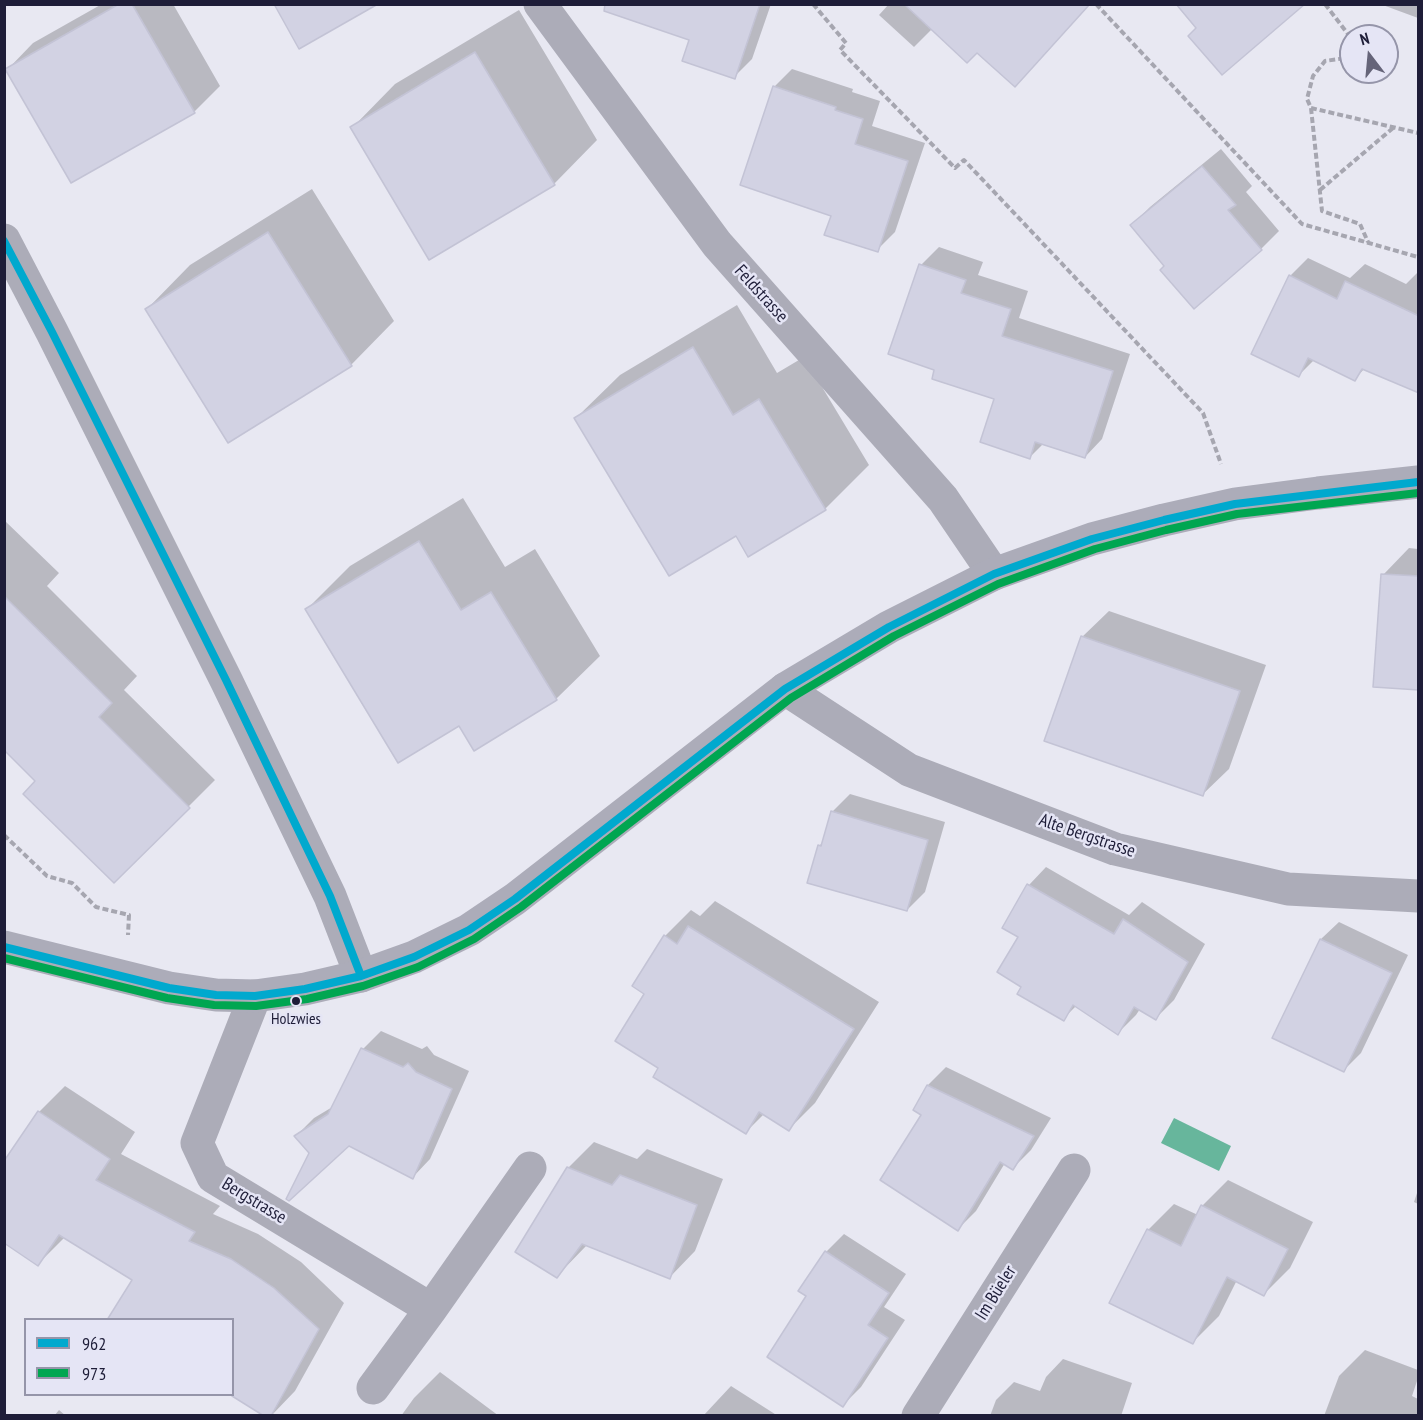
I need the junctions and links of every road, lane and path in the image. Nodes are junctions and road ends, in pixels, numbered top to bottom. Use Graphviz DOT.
graph roads {
  1 [pos="540,4"];
  2 [pos="813,4"];
  3 [pos="1096,4"];
  4 [pos="1325,4"];
  5 [pos="1340,24"];
  6 [pos="1339,59"];
  7 [pos="1311,108"];
  8 [pos="1394,127"];
  9 [pos="1419,133"];
  10 [pos="1320,190"];
  11 [pos="4,240"];
  12 [pos="1368,243"];
  13 [pos="1419,257"];
  14 [pos="1419,482"];
  15 [pos="1235,504"];
  16 [pos="994,574"];
  17 [pos="786,689"];
  18 [pos="4,835"];
  19 [pos="1419,896"];
  20 [pos="4,947"];
  21 [pos="361,976"];
  22 [pos="125,978"];
  23 [pos="255,996"];
  24 [pos="530,1168"];
  25 [pos="1074,1170"];
  26 [pos="431,1309"];
  27 [pos="373,1388"];
  28 [pos="918,1416"];
  1 -- 16 [label="street, Feldstrasse"];
  2 -- 15 [label="path"];
  3 -- 12 [label="path"];
  4 -- 5 [label="path"];
  6 -- 7 [label="path"];
  7 -- 8 [label="path"];
  7 -- 10 [label="path"];
  8 -- 9 [label="path"];
  8 -- 10 [label="path"];
  10 -- 12 [label="path"];
  11 -- 21 [label="street"];
  12 -- 13 [label="path"];
  14 -- 15 [label="street"];
  15 -- 16 [label="street"];
  16 -- 17 [label="street"];
  17 -- 19 [label="street, Alte Bergstrasse"];
  17 -- 21 [label="street"];
  18 -- 22 [label="path"];
  20 -- 22 [label="street"];
  21 -- 23 [label="street"];
  22 -- 23 [label="street"];
  23 -- 26 [label="street, Bergstrasse"];
  24 -- 26 [label="street"];
  25 -- 28 [label="street, Im Büeler"];
  26 -- 27 [label="street"];
}
